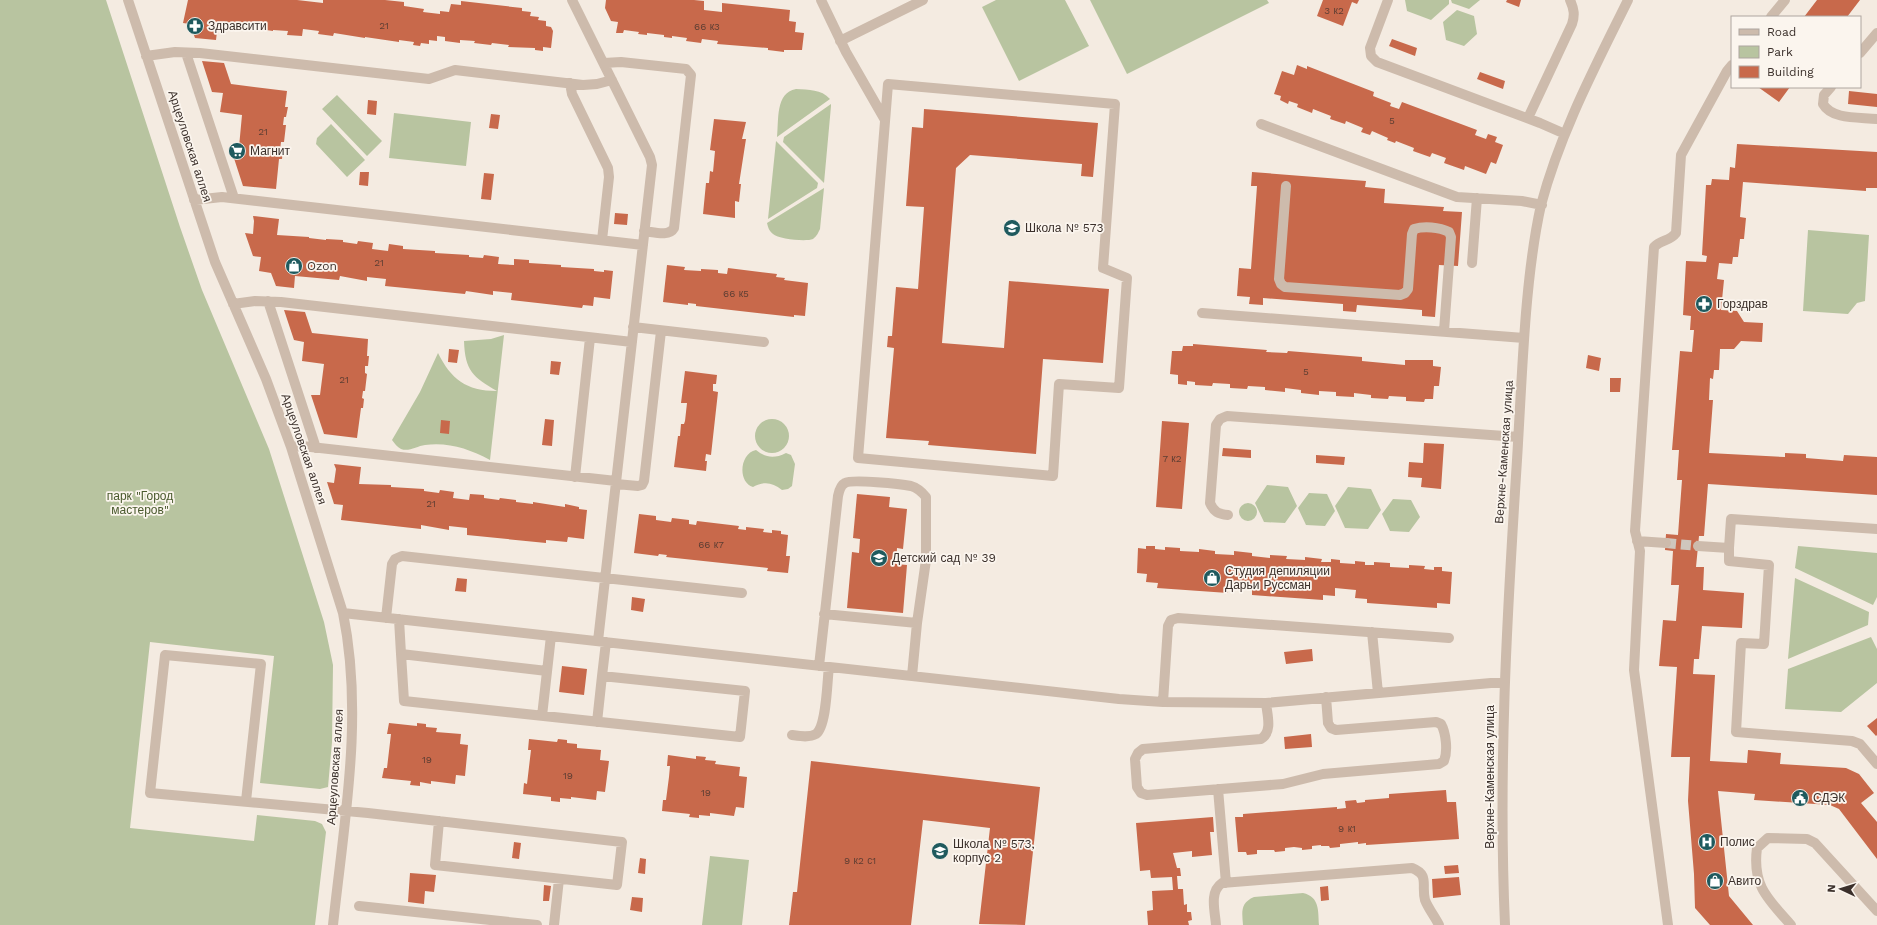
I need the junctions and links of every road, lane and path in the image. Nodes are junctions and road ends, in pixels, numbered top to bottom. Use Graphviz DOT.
graph roads {
  1 [pos="128,0"];
  2 [pos="572,0"];
  3 [pos="820,0"];
  4 [pos="923,0"];
  5 [pos="1388,0"];
  6 [pos="1570,0"];
  7 [pos="1628,0"];
  8 [pos="1785,0"];
  9 [pos="1772,16"];
  10 [pos="1877,33"];
  11 [pos="840,41"];
  12 [pos="186,52"];
  13 [pos="1861,52"];
  14 [pos="146,56"];
  15 [pos="604,64"];
  16 [pos="1731,66"];
  17 [pos="612,80"];
  18 [pos="570,83"];
  19 [pos="1830,88"];
  20 [pos="1528,118"];
  21 [pos="1877,119"];
  22 [pos="885,120"];
  23 [pos="1261,124"];
  24 [pos="1565,134"];
  25 [pos="1286,186"];
  26 [pos="234,198"];
  27 [pos="1477,198"];
  28 [pos="194,200"];
  29 [pos="1542,205"];
  30 [pos="644,231"];
  31 [pos="602,240"];
  32 [pos="643,245"];
  33 [pos="1472,263"];
  34 [pos="268,301"];
  35 [pos="233,304"];
  36 [pos="1202,313"];
  37 [pos="634,328"];
  38 [pos="661,330"];
  39 [pos="1444,332"];
  40 [pos="590,338"];
  41 [pos="1524,338"];
  42 [pos="632,342"];
  43 [pos="764,342"];
  44 [pos="1518,437"];
  45 [pos="291,447"];
  46 [pos="316,448"];
  47 [pos="575,477"];
  48 [pos="616,482"];
  49 [pos="1228,515"];
  50 [pos="1877,529"];
  51 [pos="1637,541"];
  52 [pos="1666,543"];
  53 [pos="1698,546"];
  54 [pos="1729,548"];
  55 [pos="605,578"];
  56 [pos="742,593"];
  57 [pos="343,613"];
  58 [pos="824,614"];
  59 [pos="386,618"];
  60 [pos="399,619"];
  61 [pos="918,623"];
  62 [pos="1372,632"];
  63 [pos="551,636"];
  64 [pos="1449,638"];
  65 [pos="602,642"];
  66 [pos="401,654"];
  67 [pos="824,666"];
  68 [pos="547,671"];
  69 [pos="602,676"];
  70 [pos="912,676"];
  71 [pos="1504,683"];
  72 [pos="1378,693"];
  73 [pos="1326,697"];
  74 [pos="1163,702"];
  75 [pos="1266,703"];
  76 [pos="542,716"];
  77 [pos="597,722"];
  78 [pos="792,735"];
  79 [pos="1877,764"];
  80 [pos="1218,789"];
  81 [pos="246,801"];
  82 [pos="346,810"];
  83 [pos="439,821"];
  84 [pos="559,879"];
  85 [pos="1226,883"];
  86 [pos="359,906"];
  87 [pos="1877,911"];
  88 [pos="509,924"];
  89 [pos="333,925"];
  90 [pos="537,925"];
  91 [pos="554,925"];
  92 [pos="1216,925"];
  93 [pos="1439,925"];
  94 [pos="1505,925"];
  95 [pos="1668,925"];
  96 [pos="1791,925"];
  1 -- 14 [label="street, Арцеуловская аллея"];
  2 -- 15 [label="street"];
  3 -- 11 [label="street"];
  4 -- 11 [label="street"];
  5 -- 20 [label="street"];
  6 -- 20 [label="street"];
  7 -- 24 [label="street, Верхне-Каменская улица"];
  8 -- 9 [label="street"];
  10 -- 13 [label="street"];
  11 -- 22 [label="street"];
  12 -- 14 [label="street"];
  12 -- 18 [label="street"];
  12 -- 26 [label="street"];
  14 -- 28 [label="street, Арцеуловская аллея"];
  15 -- 17 [label="street"];
  15 -- 30 [label="street"];
  16 -- 51 [label="street"];
  17 -- 18 [label="street"];
  17 -- 30 [label="street"];
  18 -- 31 [label="street"];
  19 -- 21 [label="street"];
  20 -- 24 [label="street"];
  22 -- 22 [label="street"];
  23 -- 27 [label="street"];
  24 -- 29 [label="street, Верхне-Каменская улица"];
  25 -- 39 [label="street"];
  26 -- 28 [label="street"];
  26 -- 31 [label="street"];
  27 -- 29 [label="street"];
  27 -- 33 [label="street"];
  28 -- 35 [label="street, Арцеуловская аллея"];
  29 -- 41 [label="street, Верхне-Каменская улица"];
  30 -- 32 [label="street"];
  31 -- 32 [label="street"];
  32 -- 37 [label="street"];
  34 -- 35 [label="street"];
  34 -- 40 [label="street"];
  34 -- 46 [label="street"];
  35 -- 45 [label="street, Арцеуловская аллея"];
  36 -- 39 [label="street"];
  37 -- 38 [label="street"];
  37 -- 42 [label="street"];
  38 -- 43 [label="street"];
  38 -- 48 [label="street"];
  39 -- 41 [label="street"];
  40 -- 42 [label="street"];
  40 -- 47 [label="street"];
  41 -- 44 [label="street, Верхне-Каменская улица"];
  42 -- 48 [label="street"];
  44 -- 49 [label="street"];
  44 -- 71 [label="street, Верхне-Каменская улица"];
  45 -- 46 [label="street"];
  45 -- 57 [label="street, Арцеуловская аллея"];
  46 -- 47 [label="street"];
  47 -- 48 [label="street"];
  48 -- 55 [label="street"];
  50 -- 54 [label="street"];
  51 -- 52 [label="street"];
  51 -- 95 [label="street"];
  53 -- 54 [label="street"];
  54 -- 79 [label="street"];
  55 -- 56 [label="street"];
  55 -- 59 [label="street"];
  55 -- 65 [label="street"];
  57 -- 59 [label="street"];
  57 -- 82 [label="street, Арцеуловская аллея"];
  58 -- 61 [label="street"];
  58 -- 61 [label="street"];
  58 -- 67 [label="street"];
  59 -- 60 [label="street"];
  60 -- 63 [label="street"];
  60 -- 66 [label="street"];
  61 -- 70 [label="street"];
  62 -- 64 [label="street"];
  62 -- 72 [label="street"];
  62 -- 74 [label="street"];
  63 -- 65 [label="street"];
  63 -- 68 [label="street"];
  65 -- 67 [label="street"];
  65 -- 69 [label="street"];
  66 -- 68 [label="street"];
  66 -- 76 [label="street"];
  67 -- 70 [label="street"];
  67 -- 78 [label="street"];
  68 -- 76 [label="street"];
  69 -- 77 [label="street"];
  69 -- 77 [label="street"];
  70 -- 74 [label="street"];
  71 -- 72 [label="street"];
  71 -- 94 [label="street, Верхне-Каменская улица"];
  72 -- 73 [label="street"];
  73 -- 75 [label="street"];
  73 -- 80 [label="street"];
  74 -- 75 [label="street"];
  75 -- 80 [label="street"];
  76 -- 77 [label="street"];
  80 -- 85 [label="street"];
  81 -- 81 [label="street"];
  81 -- 82 [label="street"];
  82 -- 83 [label="street"];
  82 -- 89 [label="street, Арцеуловская аллея"];
  83 -- 84 [label="street"];
  83 -- 84 [label="street"];
  84 -- 91 [label="street"];
  85 -- 92 [label="street"];
  85 -- 93 [label="street"];
  86 -- 88 [label="street"];
  87 -- 96 [label="street"];
  88 -- 90 [label="street"];
}
